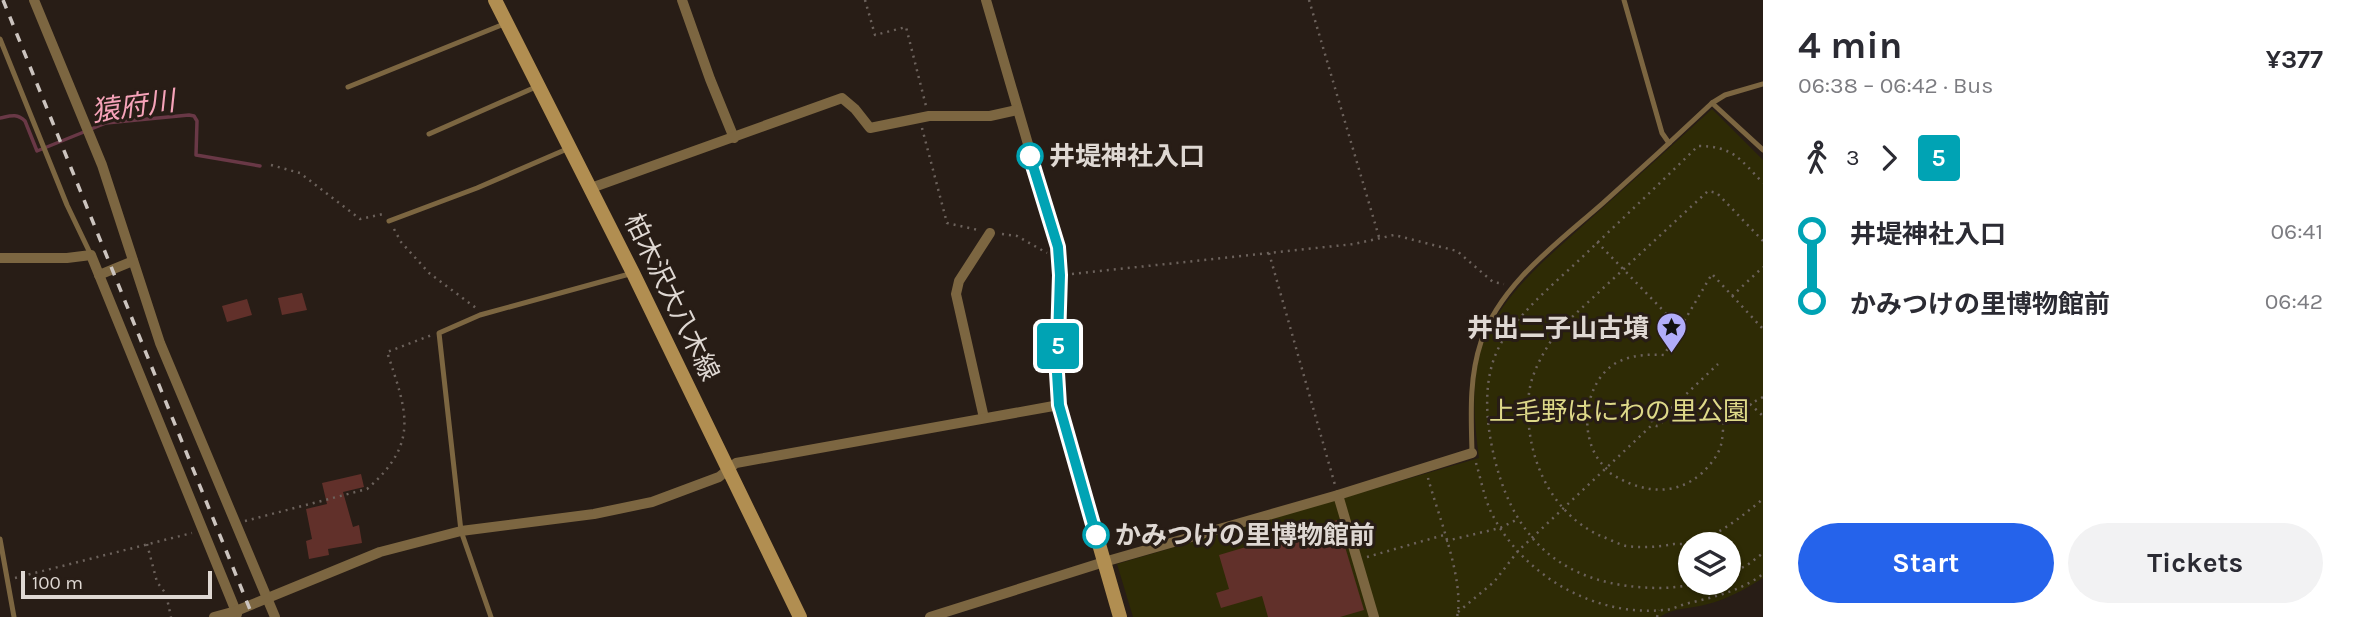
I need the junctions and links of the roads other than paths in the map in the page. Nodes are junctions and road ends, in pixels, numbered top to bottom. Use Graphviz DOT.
graph roads {
  1 [pos="34,0"];
  2 [pos="495,0"];
  3 [pos="682,0"];
  4 [pos="986,0"];
  5 [pos="1624,0"];
  6 [pos="507,23"];
  7 [pos="0,39"];
  8 [pos="1763,84"];
  9 [pos="538,86"];
  10 [pos="348,87"];
  11 [pos="1712,103"];
  12 [pos="1017,110"];
  13 [pos="429,134"];
  14 [pos="734,138"];
  15 [pos="1669,143"];
  16 [pos="570,148"];
  17 [pos="1763,150"];
  18 [pos="591,188"];
  19 [pos="389,221"];
  20 [pos="990,233"];
  21 [pos="91,255"];
  22 [pos="0,258"];
  23 [pos="133,261"];
  24 [pos="633,273"];
  25 [pos="99,275"];
  26 [pos="1060,275"];
  27 [pos="1059,405"];
  28 [pos="984,418"];
  29 [pos="1472,453"];
  30 [pos="729,470"];
  31 [pos="1338,495"];
  32 [pos="461,531"];
  33 [pos="0,539"];
  34 [pos="1104,562"];
  35 [pos="267,598"];
  36 [pos="237,614"];
  37 [pos="14,617"];
  38 [pos="214,617"];
  39 [pos="275,617"];
  40 [pos="491,617"];
  41 [pos="800,617"];
  42 [pos="930,617"];
  43 [pos="1120,617"];
  44 [pos="1374,617"];
  1 -- 23 [label="street"];
  2 -- 6 [label="main road, 柏木沢大八木線"];
  3 -- 14 [label="street"];
  4 -- 12 [label="street"];
  5 -- 15 [label="lane"];
  6 -- 9 [label="main road, 柏木沢大八木線"];
  6 -- 10 [label="lane"];
  7 -- 21 [label="lane"];
  8 -- 11 [label="lane"];
  9 -- 13 [label="lane"];
  9 -- 16 [label="main road, 柏木沢大八木線"];
  11 -- 15 [label="lane"];
  11 -- 17 [label="lane"];
  12 -- 14 [label="street"];
  12 -- 26 [label="street"];
  14 -- 18 [label="street"];
  15 -- 29 [label="lane"];
  16 -- 18 [label="main road, 柏木沢大八木線"];
  16 -- 19 [label="lane"];
  18 -- 24 [label="main road, 柏木沢大八木線"];
  20 -- 28 [label="street"];
  21 -- 22 [label="street"];
  21 -- 25 [label="street"];
  23 -- 25 [label="street"];
  23 -- 35 [label="street"];
  24 -- 30 [label="main road, 柏木沢大八木線"];
  24 -- 32 [label="lane"];
  25 -- 36 [label="street"];
  26 -- 27 [label="main road"];
  27 -- 28 [label="street"];
  27 -- 34 [label="main road"];
  28 -- 30 [label="street"];
  29 -- 31 [label="street"];
  30 -- 32 [label="street"];
  30 -- 41 [label="main road, 柏木沢大八木線"];
  31 -- 34 [label="street"];
  31 -- 44 [label="street"];
  32 -- 35 [label="street"];
  32 -- 40 [label="lane"];
  33 -- 37 [label="lane"];
  34 -- 42 [label="street"];
  34 -- 43 [label="main road"];
  35 -- 36 [label="street"];
  35 -- 39 [label="street"];
  36 -- 38 [label="street"];
}
